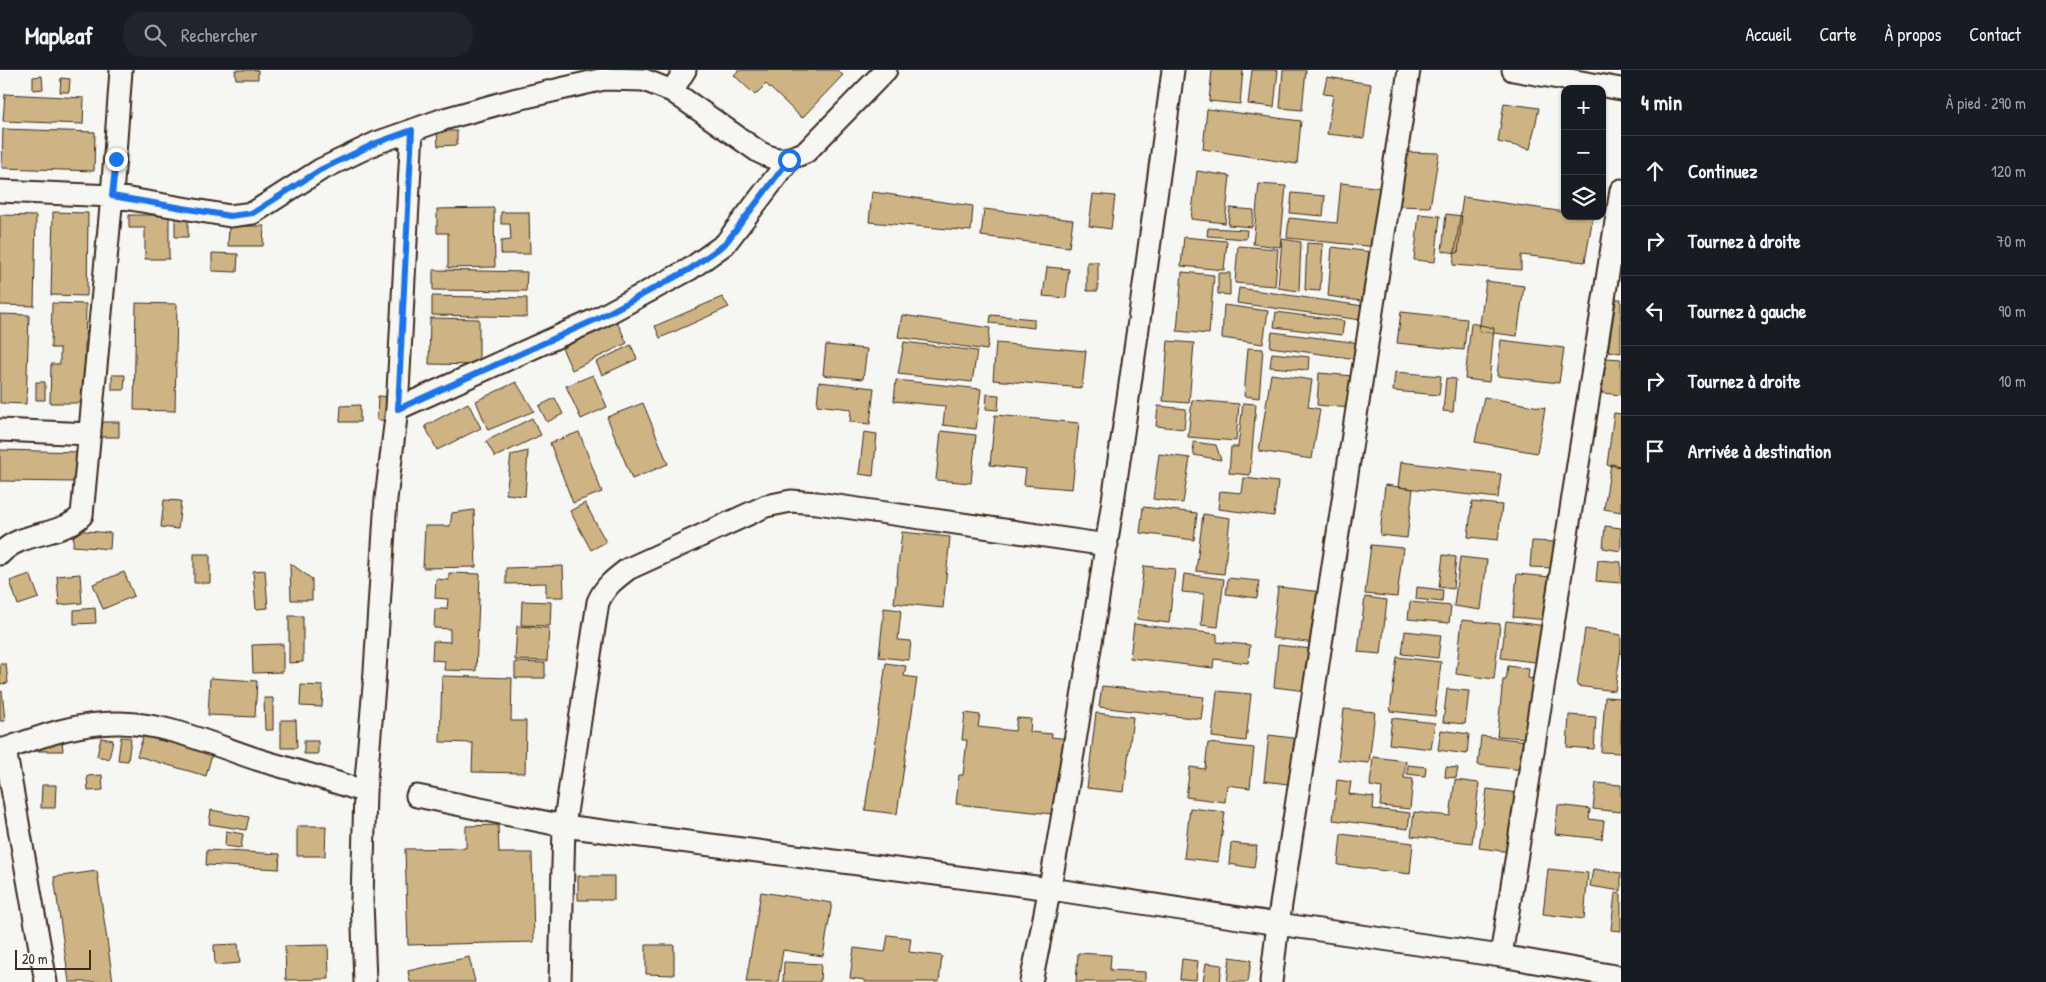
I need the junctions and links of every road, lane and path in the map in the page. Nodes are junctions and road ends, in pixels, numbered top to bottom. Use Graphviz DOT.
graph roads {
  1 [pos="121,70"];
  2 [pos="685,70"];
  3 [pos="886,70"];
  4 [pos="1173,70"];
  5 [pos="1409,70"];
  6 [pos="1514,70"];
  7 [pos="605,75"];
  8 [pos="1621,89"];
  9 [pos="672,91"];
  10 [pos="412,130"];
  11 [pos="789,160"];
  12 [pos="1621,190"];
  13 [pos="0,191"];
  14 [pos="112,196"];
  15 [pos="398,409"];
  16 [pos="0,430"];
  17 [pos="90,434"];
  18 [pos="1107,545"];
  19 [pos="0,554"];
  20 [pos="2,749"];
  21 [pos="365,792"];
  22 [pos="417,796"];
  23 [pos="564,826"];
  24 [pos="1051,889"];
  25 [pos="1278,924"];
  26 [pos="1501,956"];
  27 [pos="1621,977"];
  28 [pos="46,982"];
  29 [pos="365,982"];
  30 [pos="560,982"];
  31 [pos="1031,982"];
  32 [pos="1271,982"];
  1 -- 14 [label="street"];
  2 -- 9 [label="street"];
  3 -- 11 [label="street"];
  4 -- 18 [label="street"];
  5 -- 25 [label="street"];
  6 -- 8 [label="street"];
  7 -- 9 [label="street"];
  7 -- 10 [label="street"];
  9 -- 11 [label="street"];
  10 -- 14 [label="street"];
  10 -- 15 [label="street"];
  11 -- 15 [label="street"];
  12 -- 26 [label="street"];
  13 -- 14 [label="street"];
  14 -- 17 [label="street"];
  15 -- 21 [label="street"];
  16 -- 17 [label="street"];
  17 -- 19 [label="street"];
  18 -- 23 [label="street"];
  18 -- 24 [label="street"];
  20 -- 21 [label="street"];
  20 -- 28 [label="street"];
  21 -- 29 [label="street"];
  22 -- 23 [label="street"];
  23 -- 24 [label="street"];
  23 -- 30 [label="street"];
  24 -- 25 [label="street"];
  24 -- 31 [label="street"];
  25 -- 26 [label="street"];
  25 -- 32 [label="street"];
  26 -- 27 [label="street"];
}
